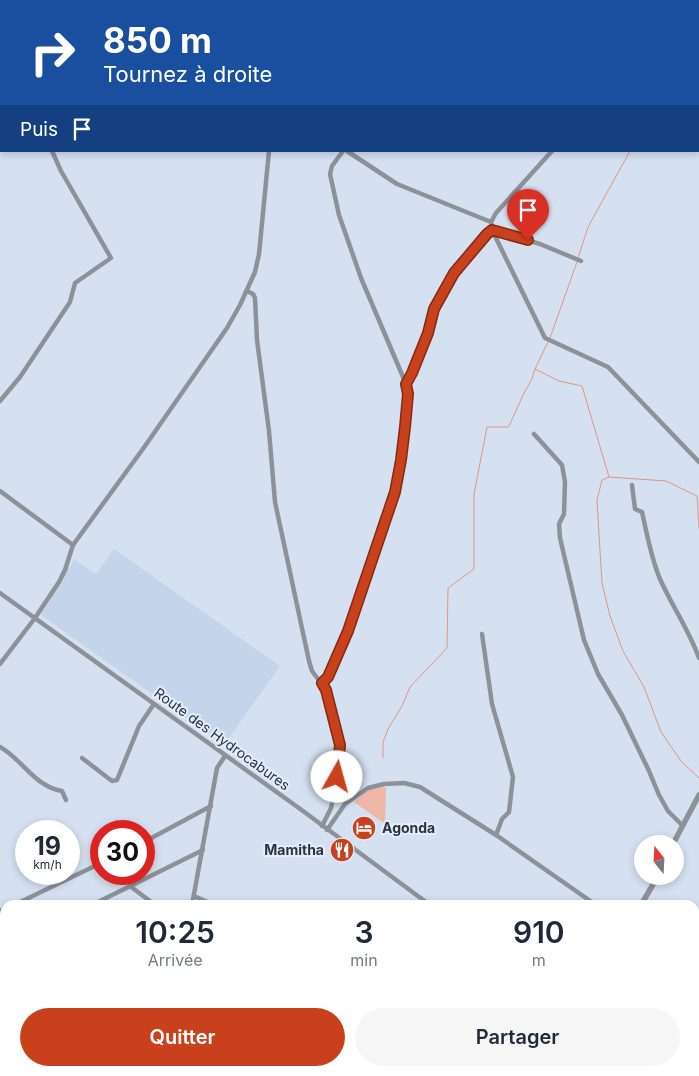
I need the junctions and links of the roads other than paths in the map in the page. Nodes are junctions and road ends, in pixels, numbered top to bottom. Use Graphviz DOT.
graph roads {
  1 [pos="52,152"];
  2 [pos="269,152"];
  3 [pos="344,152"];
  4 [pos="347,152"];
  5 [pos="551,152"];
  6 [pos="491,222"];
  7 [pos="492,230"];
  8 [pos="579,260"];
  9 [pos="247,291"];
  10 [pos="406,384"];
  11 [pos="0,401"];
  12 [pos="534,434"];
  13 [pos="699,462"];
  14 [pos="632,485"];
  15 [pos="0,490"];
  16 [pos="73,545"];
  17 [pos="0,593"];
  18 [pos="35,618"];
  19 [pos="482,634"];
  20 [pos="699,658"];
  21 [pos="0,664"];
  22 [pos="322,683"];
  23 [pos="154,704"];
  24 [pos="0,747"];
  25 [pos="225,756"];
  26 [pos="82,758"];
  27 [pos="699,795"];
  28 [pos="66,800"];
  29 [pos="211,806"];
  30 [pos="682,825"];
  31 [pos="324,828"];
  32 [pos="496,835"];
  33 [pos="677,835"];
  34 [pos="155,836"];
  35 [pos="203,850"];
  36 [pos="90,868"];
  37 [pos="653,885"];
  38 [pos="130,886"];
  39 [pos="194,896"];
  40 [pos="24,900"];
  41 [pos="102,900"];
  42 [pos="148,900"];
  43 [pos="193,900"];
  44 [pos="203,900"];
  45 [pos="423,900"];
  46 [pos="589,900"];
  47 [pos="644,900"];
  1 -- 11 [label="street"];
  2 -- 9 [label="street"];
  3 -- 10 [label="street"];
  4 -- 6 [label="street"];
  5 -- 6 [label="street"];
  6 -- 7 [label="street"];
  7 -- 8 [label="street"];
  7 -- 10 [label="street"];
  7 -- 13 [label="street"];
  9 -- 16 [label="street"];
  9 -- 22 [label="street"];
  10 -- 22 [label="street"];
  12 -- 30 [label="street"];
  14 -- 20 [label="street"];
  15 -- 16 [label="street"];
  16 -- 18 [label="street"];
  17 -- 18 [label="street, Route des Hydrocabures"];
  18 -- 21 [label="street"];
  18 -- 23 [label="street, Route des Hydrocabures"];
  19 -- 32 [label="street"];
  22 -- 31 [label="street"];
  23 -- 25 [label="street, Route des Hydrocabures"];
  23 -- 26 [label="street"];
  24 -- 28 [label="street"];
  25 -- 29 [label="street"];
  25 -- 31 [label="street, Route des Hydrocabures"];
  27 -- 30 [label="street"];
  29 -- 34 [label="street"];
  29 -- 35 [label="street"];
  30 -- 33 [label="street"];
  31 -- 32 [label="street"];
  31 -- 45 [label="street, Route des Hydrocabures"];
  32 -- 46 [label="street"];
  35 -- 38 [label="street"];
  35 -- 39 [label="street"];
  36 -- 40 [label="street"];
  37 -- 47 [label="street"];
  38 -- 41 [label="street"];
  38 -- 42 [label="street"];
  39 -- 43 [label="street"];
  39 -- 44 [label="street"];
}
